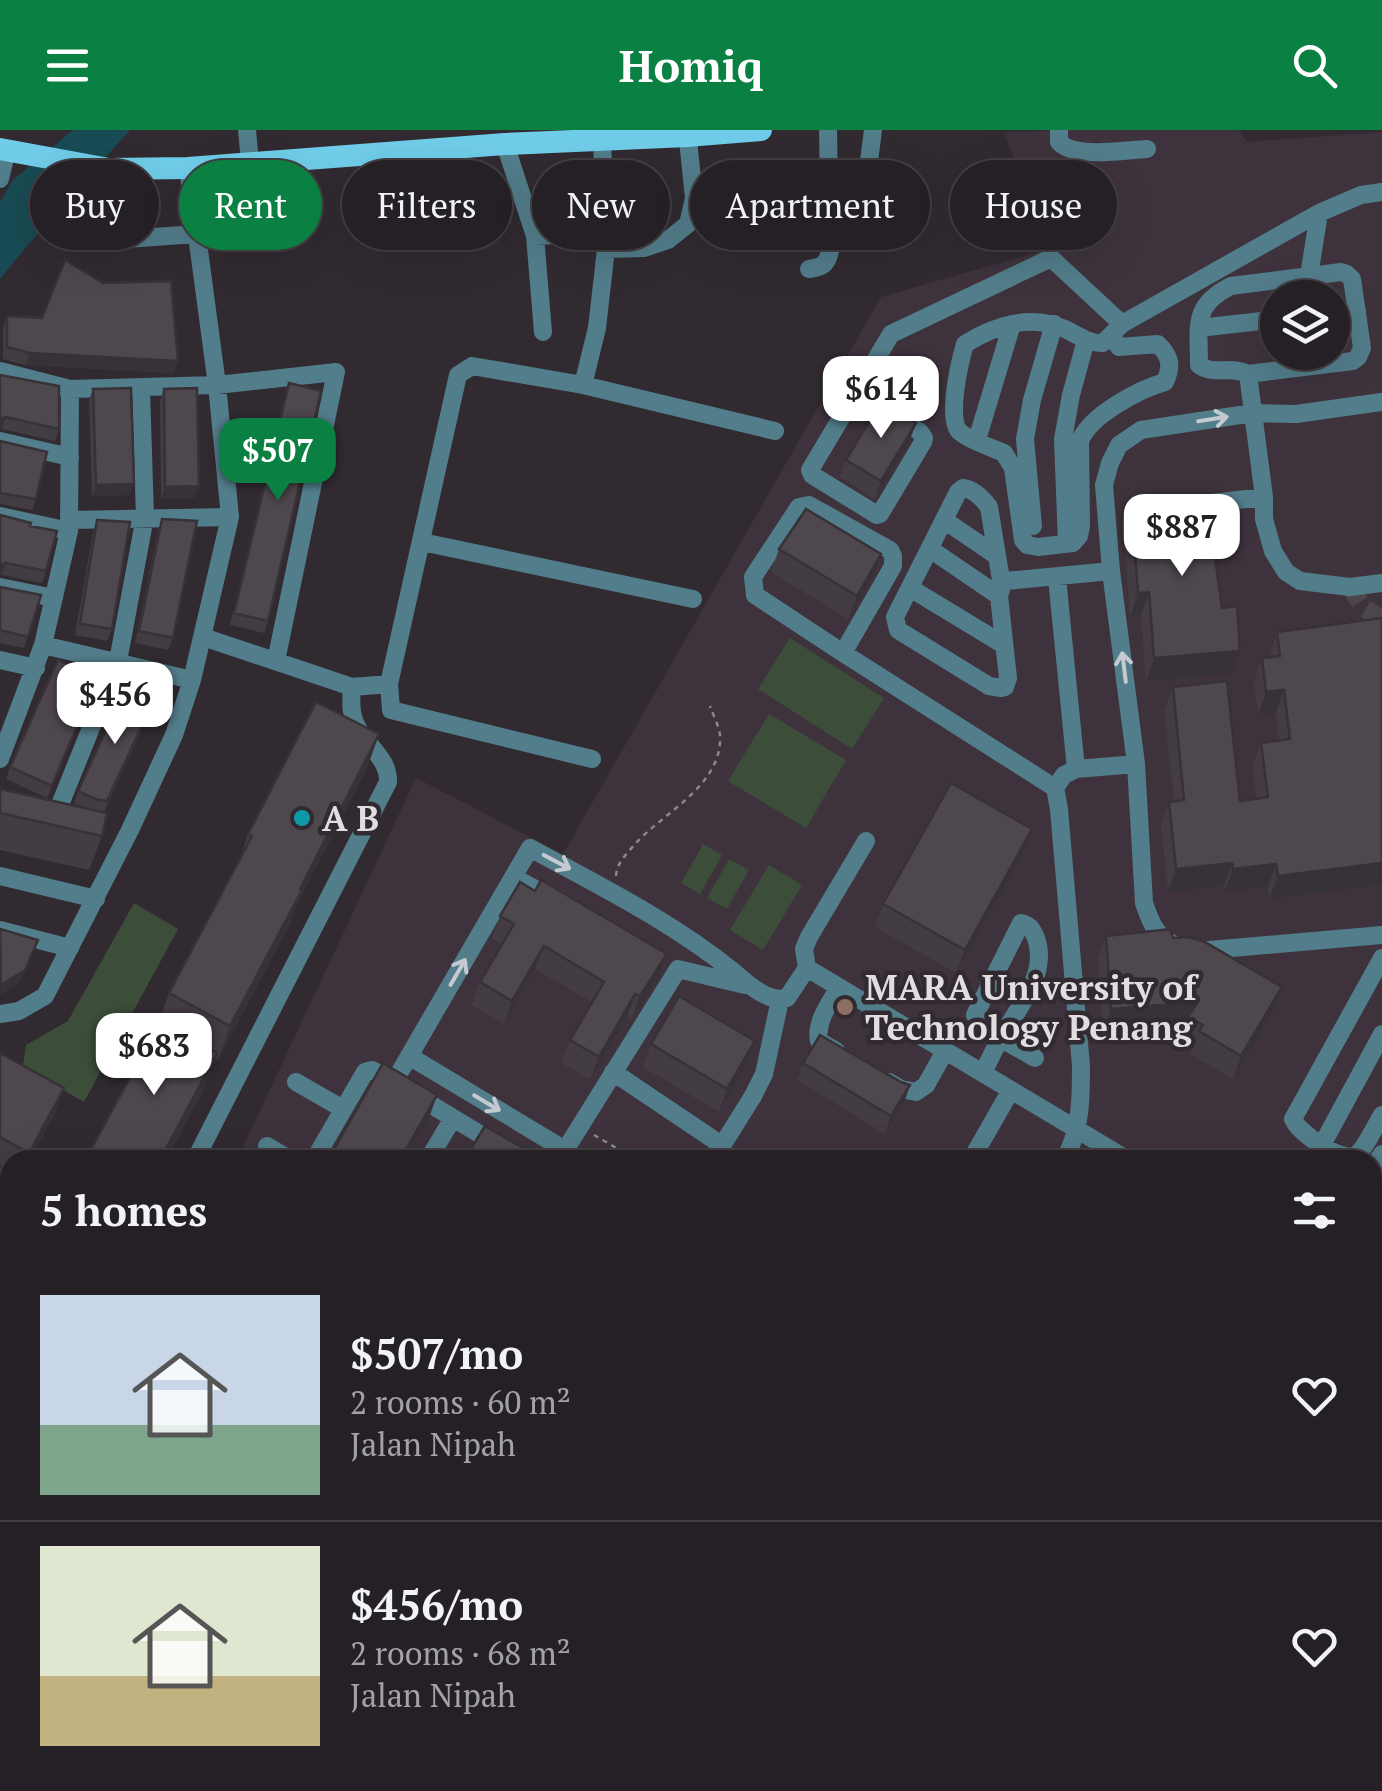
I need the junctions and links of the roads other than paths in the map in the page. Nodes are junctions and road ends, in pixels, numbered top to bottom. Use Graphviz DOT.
graph roads {
  1 [pos="246,130"];
  2 [pos="450,130"];
  3 [pos="761,130"];
  4 [pos="828,130"];
  5 [pos="873,130"];
  6 [pos="1059,130"];
  7 [pos="687,133"];
  8 [pos="496,138"];
  9 [pos="602,140"];
  10 [pos="1147,149"];
  11 [pos="3,150"];
  12 [pos="406,152"];
  13 [pos="250,160"];
  14 [pos="293,160"];
  15 [pos="603,160"];
  16 [pos="870,160"];
  17 [pos="179,168"];
  18 [pos="0,179"];
  19 [pos="1382,192"];
  20 [pos="1318,213"];
  21 [pos="532,228"];
  22 [pos="670,238"];
  23 [pos="198,250"];
  24 [pos="536,250"];
  25 [pos="604,250"];
  26 [pos="809,270"];
  27 [pos="1309,276"];
  28 [pos="1356,311"];
  29 [pos="1350,312"];
  30 [pos="1260,322"];
  31 [pos="1012,324"];
  32 [pos="1054,324"];
  33 [pos="1199,328"];
  34 [pos="1116,329"];
  35 [pos="543,332"];
  36 [pos="1086,340"];
  37 [pos="0,371"];
  38 [pos="1248,374"];
  39 [pos="217,385"];
  40 [pos="583,385"];
  41 [pos="141,388"];
  42 [pos="70,389"];
  43 [pos="858,393"];
  44 [pos="1382,402"];
  45 [pos="1254,413"];
  46 [pos="775,431"];
  47 [pos="977,440"];
  48 [pos="0,441"];
  49 [pos="70,457"];
  50 [pos="1264,497"];
  51 [pos="1169,508"];
  52 [pos="1130,512"];
  53 [pos="1107,514"];
  54 [pos="0,516"];
  55 [pos="230,517"];
  56 [pos="146,518"];
  57 [pos="944,520"];
  58 [pos="70,525"];
  59 [pos="422,542"];
  60 [pos="1066,544"];
  61 [pos="1034,546"];
  62 [pos="930,549"];
  63 [pos="997,556"];
  64 [pos="1111,570"];
  65 [pos="1058,578"];
  66 [pos="1382,583"];
  67 [pos="0,587"];
  68 [pos="910,588"];
  69 [pos="1001,591"];
  70 [pos="54,598"];
  71 [pos="693,599"];
  72 [pos="203,637"];
  73 [pos="43,645"];
  74 [pos="1004,645"];
  75 [pos="843,653"];
  76 [pos="0,660"];
  77 [pos="118,661"];
  78 [pos="276,661"];
  79 [pos="36,668"];
  80 [pos="192,680"];
  81 [pos="389,684"];
  82 [pos="352,687"];
  83 [pos="6,732"];
  84 [pos="0,759"];
  85 [pos="592,759"];
  86 [pos="1136,764"];
  87 [pos="1076,768"];
  88 [pos="1055,788"];
  89 [pos="55,818"];
  90 [pos="866,841"];
  91 [pos="0,876"];
  92 [pos="513,877"];
  93 [pos="96,899"];
  94 [pos="579,914"];
  95 [pos="0,930"];
  96 [pos="1382,936"];
  97 [pos="70,948"];
  98 [pos="1382,958"];
  99 [pos="807,968"];
  100 [pos="751,986"];
  101 [pos="838,987"];
  102 [pos="780,1000"];
  103 [pos="0,1014"];
  104 [pos="1382,1034"];
  105 [pos="1001,1037"];
  106 [pos="945,1050"];
  107 [pos="409,1056"];
  108 [pos="1035,1058"];
  109 [pos="613,1072"];
  110 [pos="982,1073"];
  111 [pos="296,1082"];
  112 [pos="394,1082"];
  113 [pos="1011,1090"];
  114 [pos="343,1109"];
  115 [pos="1382,1115"];
  116 [pos="453,1118"];
  117 [pos="1077,1129"];
  118 [pos="1322,1145"];
  119 [pos="268,1146"];
  120 [pos="200,1150"];
  121 [pos="274,1150"];
  122 [pos="320,1150"];
  123 [pos="434,1150"];
  124 [pos="506,1150"];
  125 [pos="554,1150"];
  126 [pos="565,1150"];
  127 [pos="714,1150"];
  128 [pos="720,1150"];
  129 [pos="977,1150"];
  130 [pos="1070,1150"];
  131 [pos="1112,1150"];
  132 [pos="1332,1150"];
  133 [pos="1362,1150"];
  1 -- 13 [label="street"];
  2 -- 12 [label="main road"];
  3 -- 7 [label="main road"];
  4 -- 26 [label="street"];
  5 -- 16 [label="street"];
  6 -- 10 [label="street"];
  7 -- 9 [label="main road"];
  7 -- 22 [label="street"];
  8 -- 9 [label="main road"];
  8 -- 12 [label="main road"];
  8 -- 21 [label="street"];
  9 -- 15 [label="street"];
  11 -- 17 [label="main road"];
  11 -- 18 [label="street"];
  12 -- 14 [label="main road"];
  19 -- 20 [label="street"];
  20 -- 27 [label="street"];
  20 -- 34 [label="street"];
  23 -- 39 [label="street"];
  24 -- 35 [label="street"];
  25 -- 40 [label="street"];
  27 -- 28 [label="street"];
  27 -- 33 [label="street"];
  28 -- 29 [label="street"];
  28 -- 38 [label="street"];
  30 -- 33 [label="street"];
  31 -- 32 [label="street"];
  31 -- 47 [label="street"];
  31 -- 47 [label="street"];
  32 -- 36 [label="street"];
  32 -- 61 [label="street"];
  33 -- 38 [label="street"];
  34 -- 36 [label="street"];
  34 -- 43 [label="street"];
  34 -- 60 [label="street"];
  36 -- 60 [label="street"];
  37 -- 42 [label="street"];
  38 -- 45 [label="street"];
  39 -- 41 [label="street"];
  39 -- 55 [label="street"];
  39 -- 78 [label="street"];
  40 -- 46 [label="street"];
  40 -- 59 [label="street"];
  41 -- 42 [label="street"];
  41 -- 56 [label="street"];
  42 -- 49 [label="street"];
  43 -- 43 [label="street"];
  44 -- 45 [label="street"];
  45 -- 50 [label="street"];
  53 -- 45 [label="street, one-way"];
  47 -- 61 [label="street"];
  48 -- 49 [label="street"];
  49 -- 58 [label="street"];
  50 -- 51 [label="street"];
  50 -- 66 [label="street"];
  52 -- 53 [label="street"];
  53 -- 64 [label="street"];
  54 -- 58 [label="street"];
  55 -- 56 [label="street"];
  55 -- 72 [label="street"];
  56 -- 58 [label="street"];
  56 -- 77 [label="street"];
  57 -- 62 [label="street"];
  57 -- 63 [label="street"];
  57 -- 63 [label="street"];
  58 -- 70 [label="street"];
  59 -- 71 [label="street"];
  59 -- 81 [label="street"];
  60 -- 61 [label="street"];
  62 -- 68 [label="street"];
  62 -- 69 [label="street"];
  63 -- 69 [label="street"];
  64 -- 65 [label="street"];
  86 -- 64 [label="street, one-way"];
  65 -- 69 [label="street"];
  65 -- 87 [label="street"];
  67 -- 70 [label="street"];
  68 -- 74 [label="street"];
  68 -- 74 [label="street"];
  69 -- 74 [label="street"];
  70 -- 73 [label="street"];
  72 -- 78 [label="street"];
  72 -- 80 [label="street"];
  73 -- 77 [label="street"];
  73 -- 79 [label="street"];
  75 -- 75 [label="street"];
  75 -- 88 [label="street"];
  76 -- 79 [label="street"];
  77 -- 80 [label="street"];
  77 -- 89 [label="street"];
  78 -- 82 [label="street"];
  79 -- 83 [label="street"];
  80 -- 93 [label="street"];
  81 -- 82 [label="street"];
  81 -- 85 [label="street"];
  82 -- 120 [label="street"];
  83 -- 84 [label="street"];
  86 -- 87 [label="street"];
  86 -- 96 [label="street"];
  87 -- 88 [label="street"];
  88 -- 117 [label="street"];
  90 -- 99 [label="street"];
  91 -- 93 [label="street"];
  92 -- 94 [label="street"];
  92 -- 100 [label="street, one-way"];
  107 -- 92 [label="street, one-way"];
  93 -- 97 [label="street"];
  95 -- 97 [label="street"];
  97 -- 103 [label="street"];
  98 -- 118 [label="street"];
  99 -- 101 [label="street"];
  99 -- 102 [label="street"];
  100 -- 102 [label="street"];
  100 -- 109 [label="street"];
  101 -- 106 [label="street"];
  101 -- 106 [label="street"];
  102 -- 128 [label="street"];
  104 -- 118 [label="street"];
  105 -- 105 [label="street"];
  105 -- 108 [label="street"];
  105 -- 110 [label="street"];
  106 -- 110 [label="street"];
  107 -- 112 [label="street"];
  107 -- 125 [label="street, one-way"];
  109 -- 126 [label="street"];
  109 -- 127 [label="street"];
  110 -- 113 [label="street"];
  111 -- 114 [label="street"];
  112 -- 114 [label="street"];
  112 -- 116 [label="street"];
  113 -- 117 [label="street"];
  113 -- 129 [label="street"];
  114 -- 122 [label="street"];
  115 -- 133 [label="street"];
  116 -- 123 [label="street"];
  116 -- 124 [label="street"];
  117 -- 130 [label="street"];
  117 -- 131 [label="street"];
  118 -- 132 [label="street"];
  119 -- 121 [label="street"];
}
